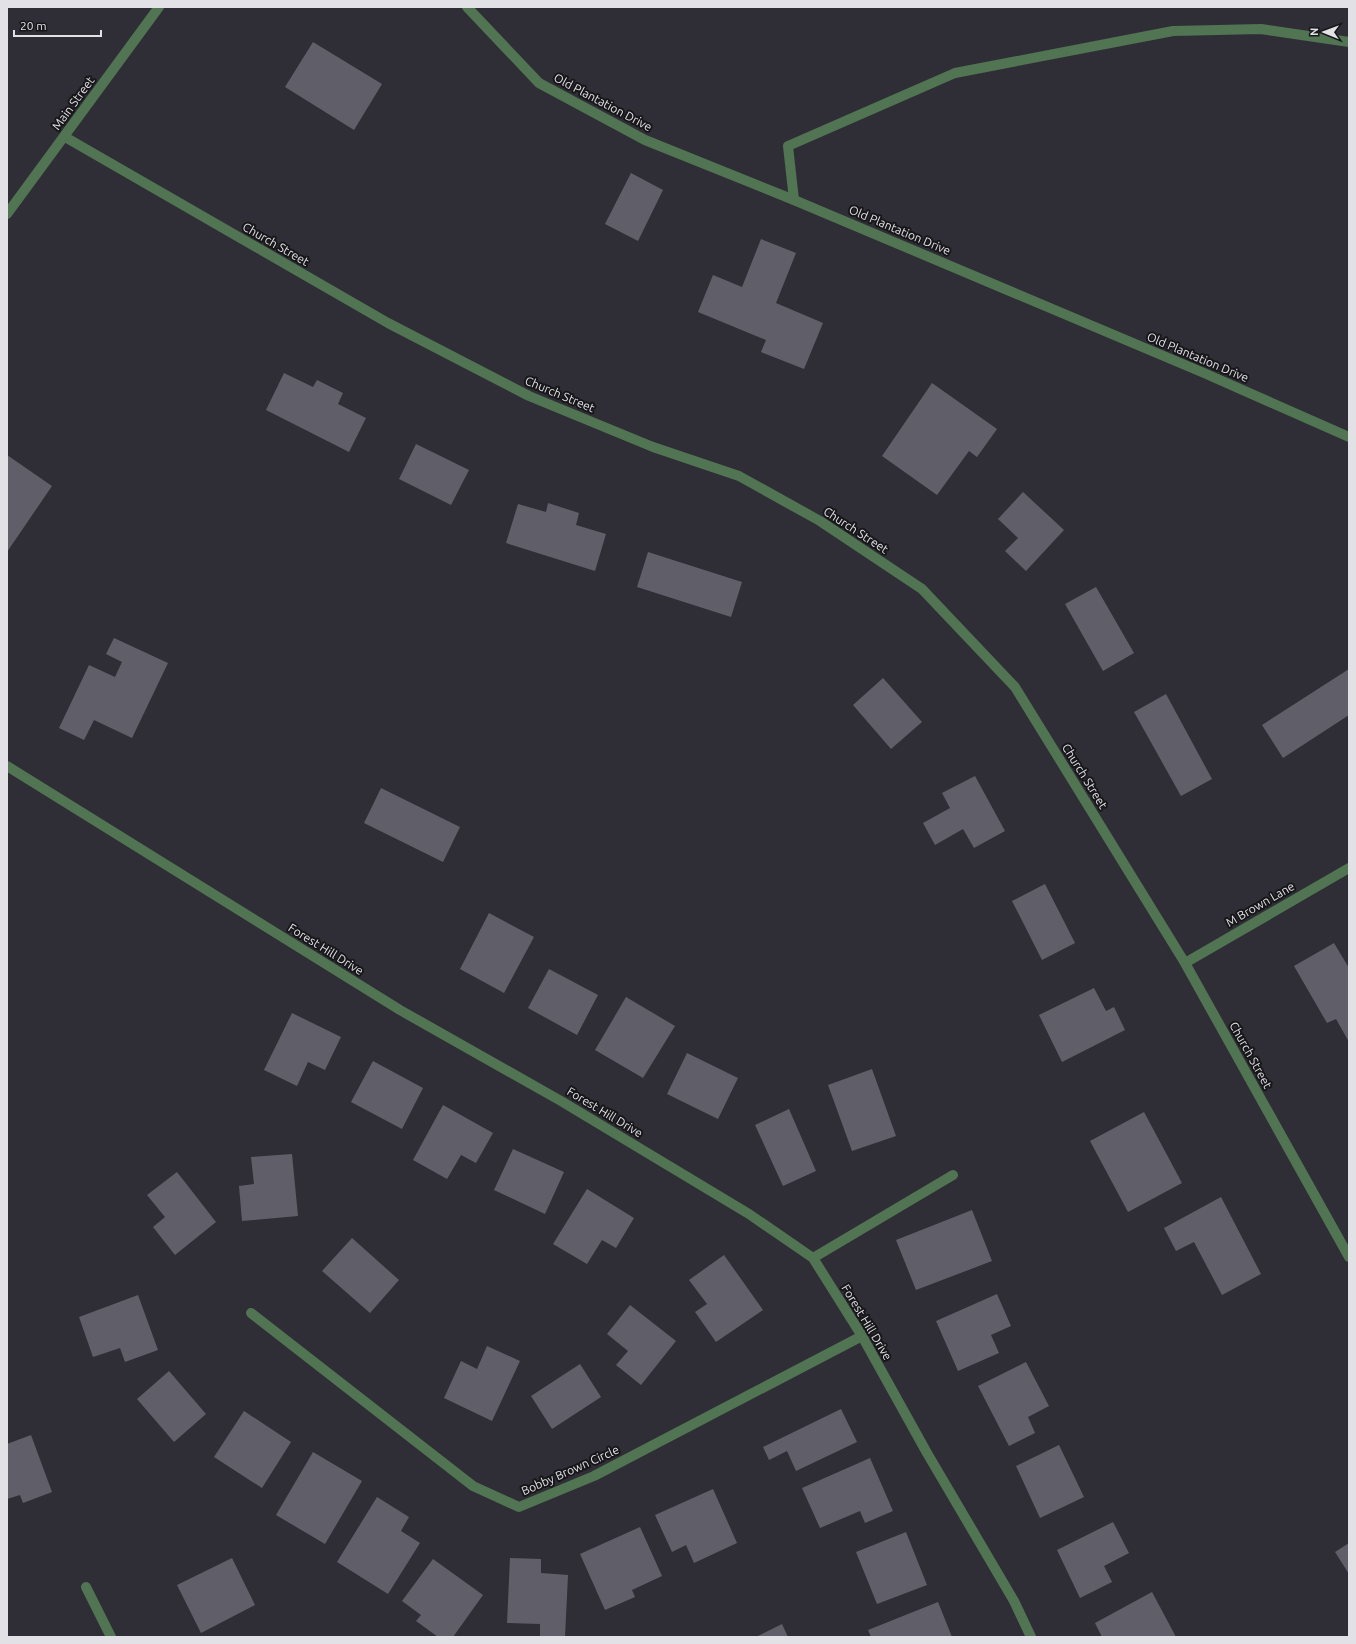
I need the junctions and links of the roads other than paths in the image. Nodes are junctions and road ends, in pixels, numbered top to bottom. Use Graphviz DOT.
graph roads {
  1 [pos="159,7"];
  2 [pos="467,7"];
  3 [pos="1349,42"];
  4 [pos="65,137"];
  5 [pos="794,200"];
  6 [pos="7,214"];
  7 [pos="1349,437"];
  8 [pos="7,766"];
  9 [pos="1349,868"];
  10 [pos="1184,963"];
  11 [pos="953,1175"];
  12 [pos="1349,1257"];
  13 [pos="813,1258"];
  14 [pos="250,1313"];
  15 [pos="862,1336"];
  16 [pos="86,1587"];
  17 [pos="111,1637"];
  18 [pos="1031,1637"];
  1 -- 4 [label="street, Main Street"];
  2 -- 5 [label="street, Old Plantation Drive"];
  3 -- 5 [label="street"];
  4 -- 6 [label="street, Main Street"];
  4 -- 10 [label="street, Church Street"];
  5 -- 7 [label="street, Old Plantation Drive"];
  8 -- 13 [label="street, Forest Hill Drive"];
  9 -- 10 [label="street, M Brown Lane"];
  10 -- 12 [label="street, Church Street"];
  11 -- 13 [label="street"];
  13 -- 15 [label="street, Forest Hill Drive"];
  14 -- 15 [label="street, Bobby Brown Circle"];
  15 -- 18 [label="street, Forest Hill Drive"];
  16 -- 17 [label="street"];
}
